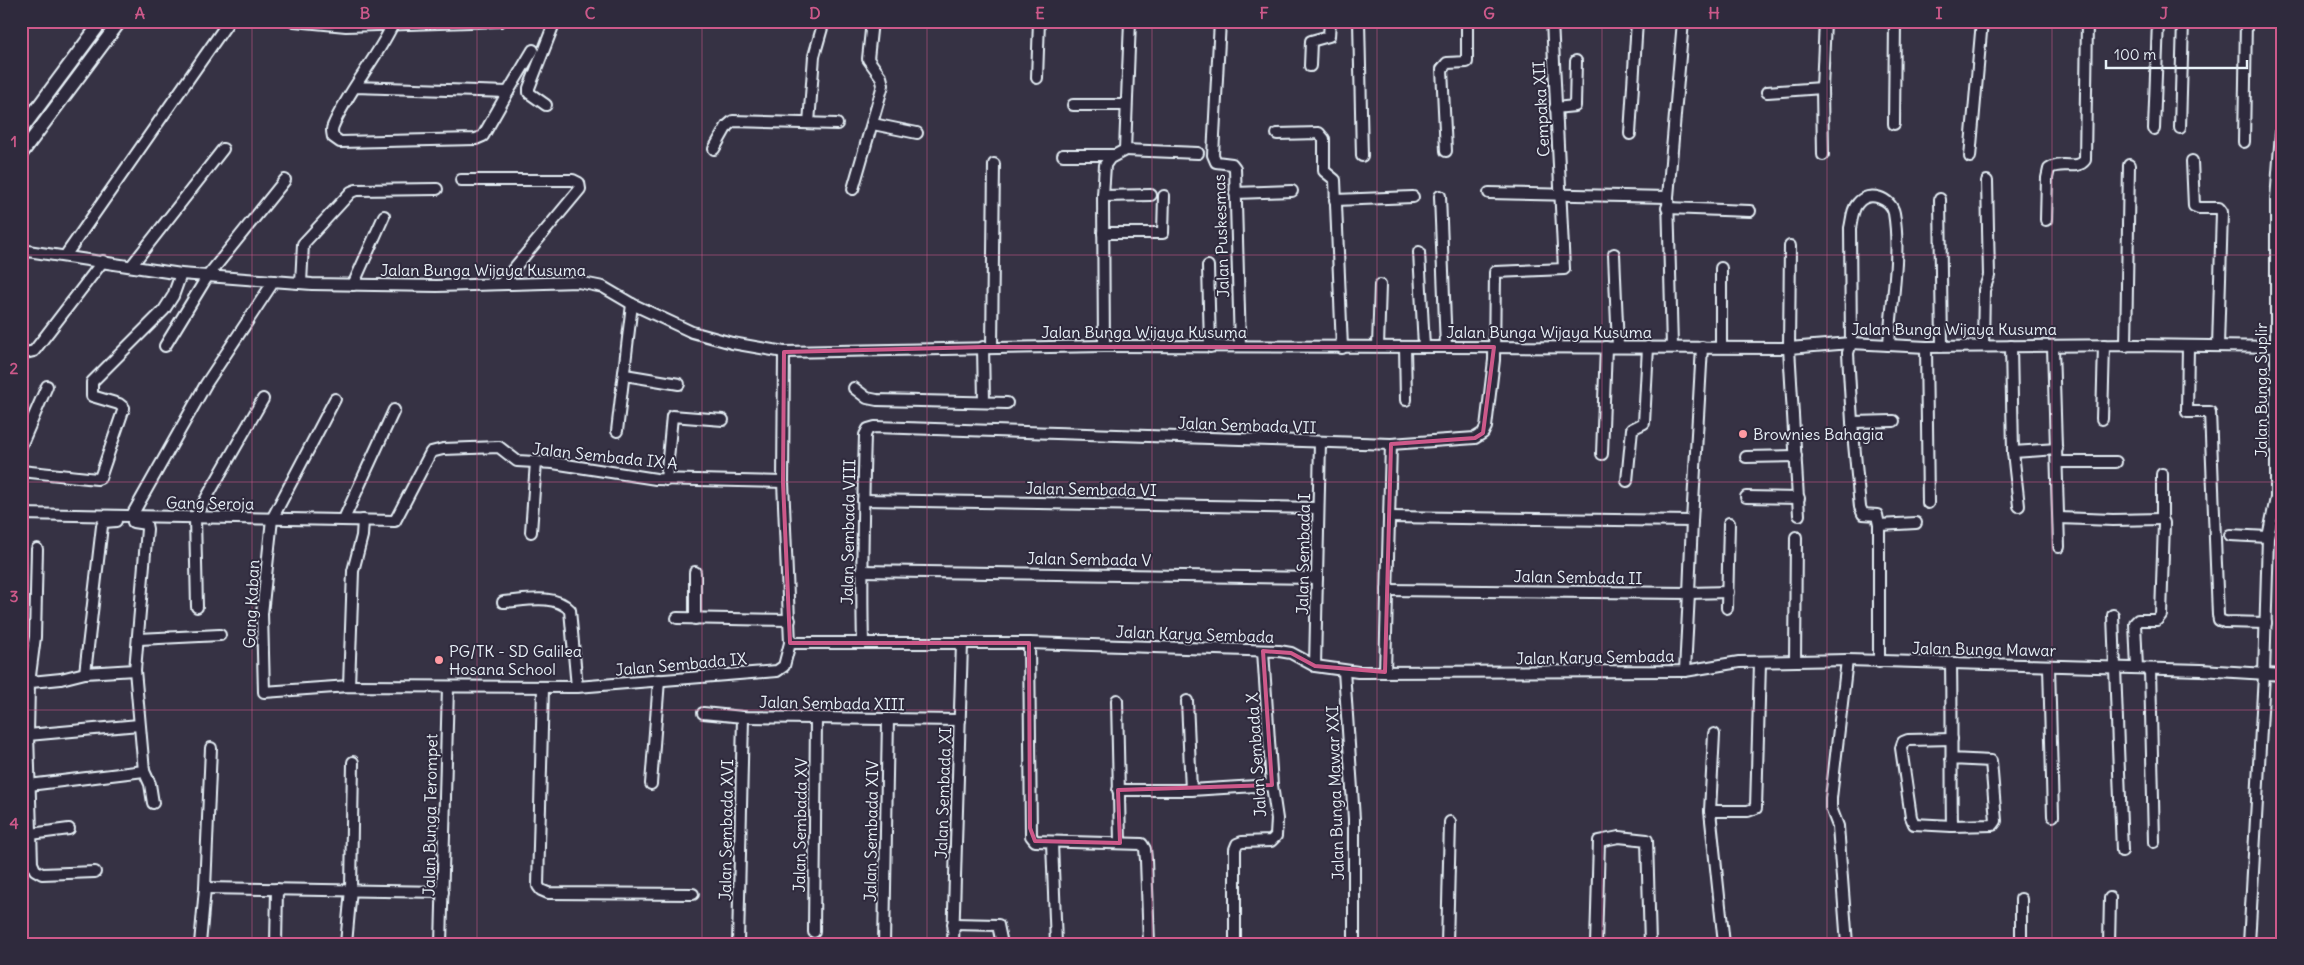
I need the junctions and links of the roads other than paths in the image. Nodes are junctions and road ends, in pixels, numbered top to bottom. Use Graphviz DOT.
graph roads {
  1 [pos="102,21"];
  2 [pos="120,21"];
  3 [pos="229,21"];
  4 [pos="294,21"];
  5 [pos="501,21"];
  6 [pos="555,21"];
  7 [pos="824,21"];
  8 [pos="872,21"];
  9 [pos="1039,21"];
  10 [pos="1130,21"];
  11 [pos="1220,21"];
  12 [pos="1330,21"];
  13 [pos="1360,21"];
  14 [pos="1467,21"];
  15 [pos="1552,21"];
  16 [pos="1637,21"];
  17 [pos="1683,21"];
  18 [pos="1825,21"];
  19 [pos="1896,21"];
  20 [pos="1982,21"];
  21 [pos="2087,21"];
  22 [pos="2158,21"];
  23 [pos="2183,21"];
  24 [pos="2246,21"];
  25 [pos="480,22"];
  26 [pos="421,23"];
  27 [pos="392,26"];
  28 [pos="533,50"];
  29 [pos="1576,61"];
  30 [pos="1310,66"];
  31 [pos="1037,78"];
  32 [pos="355,87"];
  33 [pos="1822,88"];
  34 [pos="508,92"];
  35 [pos="1767,92"];
  36 [pos="546,105"];
  37 [pos="1126,105"];
  38 [pos="2283,105"];
  39 [pos="1073,106"];
  40 [pos="1555,108"];
  41 [pos="809,123"];
  42 [pos="837,124"];
  43 [pos="873,124"];
  44 [pos="1894,124"];
  45 [pos="2180,128"];
  46 [pos="2154,129"];
  47 [pos="21,130"];
  48 [pos="916,133"];
  49 [pos="1277,134"];
  50 [pos="1630,134"];
  51 [pos="2244,142"];
  52 [pos="223,149"];
  53 [pos="714,149"];
  54 [pos="1446,151"];
  55 [pos="1120,153"];
  56 [pos="1198,153"];
  57 [pos="21,154"];
  58 [pos="1063,155"];
  59 [pos="1823,155"];
  60 [pos="1362,156"];
  61 [pos="1970,157"];
  62 [pos="2192,161"];
  63 [pos="994,164"];
  64 [pos="2129,165"];
  65 [pos="285,180"];
  66 [pos="461,180"];
  67 [pos="1987,181"];
  68 [pos="437,189"];
  69 [pos="853,189"];
  70 [pos="1292,191"];
  71 [pos="1235,193"];
  72 [pos="1489,193"];
  73 [pos="1151,195"];
  74 [pos="1561,195"];
  75 [pos="1103,196"];
  76 [pos="1164,196"];
  77 [pos="1440,196"];
  78 [pos="1668,196"];
  79 [pos="1413,198"];
  80 [pos="1940,199"];
  81 [pos="1336,200"];
  82 [pos="2279,200"];
  83 [pos="1668,208"];
  84 [pos="1750,211"];
  85 [pos="384,216"];
  86 [pos="2046,220"];
  87 [pos="1103,233"];
  88 [pos="1790,246"];
  89 [pos="21,250"];
  90 [pos="1420,252"];
  91 [pos="1614,254"];
  92 [pos="65,256"];
  93 [pos="103,261"];
  94 [pos="132,265"];
  95 [pos="1208,266"];
  96 [pos="1721,268"];
  97 [pos="181,274"];
  98 [pos="207,277"];
  99 [pos="274,281"];
  100 [pos="301,283"];
  101 [pos="501,284"];
  102 [pos="353,285"];
  103 [pos="1380,285"];
  104 [pos="632,304"];
  105 [pos="1851,343"];
  106 [pos="1889,345"];
  107 [pos="2104,345"];
  108 [pos="166,346"];
  109 [pos="1104,346"];
  110 [pos="1240,346"];
  111 [pos="1378,346"];
  112 [pos="1942,346"];
  113 [pos="1984,346"];
  114 [pos="2011,346"];
  115 [pos="2126,346"];
  116 [pos="2188,346"];
  117 [pos="2218,346"];
  118 [pos="988,347"];
  119 [pos="1210,347"];
  120 [pos="1405,347"];
  121 [pos="1424,347"];
  122 [pos="1446,347"];
  123 [pos="1494,347"];
  124 [pos="1606,347"];
  125 [pos="1618,347"];
  126 [pos="1648,347"];
  127 [pos="1672,347"];
  128 [pos="1702,347"];
  129 [pos="1721,347"];
  130 [pos="1926,347"];
  131 [pos="2053,347"];
  132 [pos="2280,347"];
  133 [pos="1342,348"];
  134 [pos="1789,348"];
  135 [pos="784,352"];
  136 [pos="21,354"];
  137 [pos="625,375"];
  138 [pos="679,384"];
  139 [pos="46,386"];
  140 [pos="854,388"];
  141 [pos="263,399"];
  142 [pos="335,399"];
  143 [pos="1406,400"];
  144 [pos="984,401"];
  145 [pos="1007,402"];
  146 [pos="394,410"];
  147 [pos="2102,419"];
  148 [pos="724,420"];
  149 [pos="1894,421"];
  150 [pos="1852,422"];
  151 [pos="875,427"];
  152 [pos="617,431"];
  153 [pos="1320,442"];
  154 [pos="1391,444"];
  155 [pos="21,446"];
  156 [pos="2056,449"];
  157 [pos="2013,452"];
  158 [pos="1602,454"];
  159 [pos="1796,456"];
  160 [pos="1746,457"];
  161 [pos="536,462"];
  162 [pos="2058,462"];
  163 [pos="2116,462"];
  164 [pos="21,472"];
  165 [pos="2162,474"];
  166 [pos="666,480"];
  167 [pos="1627,481"];
  168 [pos="783,482"];
  169 [pos="1746,497"];
  170 [pos="1798,498"];
  171 [pos="863,500"];
  172 [pos="1928,503"];
  173 [pos="2020,506"];
  174 [pos="1318,508"];
  175 [pos="21,514"];
  176 [pos="1799,515"];
  177 [pos="131,517"];
  178 [pos="1389,517"];
  179 [pos="195,518"];
  180 [pos="397,518"];
  181 [pos="2059,518"];
  182 [pos="272,519"];
  183 [pos="344,519"];
  184 [pos="2162,519"];
  185 [pos="362,520"];
  186 [pos="1692,521"];
  187 [pos="1729,523"];
  188 [pos="1916,523"];
  189 [pos="1880,525"];
  190 [pos="531,532"];
  191 [pos="2230,535"];
  192 [pos="1796,537"];
  193 [pos="2268,537"];
  194 [pos="2059,547"];
  195 [pos="37,549"];
  196 [pos="861,570"];
  197 [pos="696,572"];
  198 [pos="1317,578"];
  199 [pos="1387,590"];
  200 [pos="1728,592"];
  201 [pos="1689,593"];
  202 [pos="503,602"];
  203 [pos="197,607"];
  204 [pos="1727,608"];
  205 [pos="2113,615"];
  206 [pos="677,618"];
  207 [pos="696,619"];
  208 [pos="790,620"];
  209 [pos="2266,623"];
  210 [pos="220,636"];
  211 [pos="138,639"];
  212 [pos="790,643"];
  213 [pos="863,643"];
  214 [pos="962,643"];
  215 [pos="1029,643"];
  216 [pos="1263,651"];
  217 [pos="1847,660"];
  218 [pos="1795,661"];
  219 [pos="1879,662"];
  220 [pos="1760,663"];
  221 [pos="1951,664"];
  222 [pos="1315,666"];
  223 [pos="2049,666"];
  224 [pos="2114,668"];
  225 [pos="2137,668"];
  226 [pos="2150,669"];
  227 [pos="135,670"];
  228 [pos="1344,671"];
  229 [pos="1685,671"];
  230 [pos="86,672"];
  231 [pos="1385,672"];
  232 [pos="2264,675"];
  233 [pos="2283,675"];
  234 [pos="660,680"];
  235 [pos="25,683"];
  236 [pos="349,686"];
  237 [pos="448,687"];
  238 [pos="577,687"];
  239 [pos="543,688"];
  240 [pos="264,692"];
  241 [pos="1117,700"];
  242 [pos="1187,701"];
  243 [pos="703,713"];
  244 [pos="743,717"];
  245 [pos="816,718"];
  246 [pos="888,719"];
  247 [pos="960,720"];
  248 [pos="139,725"];
  249 [pos="1714,734"];
  250 [pos="28,735"];
  251 [pos="1952,739"];
  252 [pos="211,748"];
  253 [pos="1951,759"];
  254 [pos="353,762"];
  255 [pos="144,771"];
  256 [pos="651,784"];
  257 [pos="29,785"];
  258 [pos="1272,785"];
  259 [pos="1118,790"];
  260 [pos="1191,790"];
  261 [pos="153,803"];
  262 [pos="1710,811"];
  263 [pos="2053,816"];
  264 [pos="1450,822"];
  265 [pos="1952,826"];
  266 [pos="69,829"];
  267 [pos="31,834"];
  268 [pos="1120,842"];
  269 [pos="2154,842"];
  270 [pos="1052,843"];
  271 [pos="2122,851"];
  272 [pos="95,872"];
  273 [pos="205,888"];
  274 [pos="277,889"];
  275 [pos="350,889"];
  276 [pos="443,892"];
  277 [pos="693,894"];
  278 [pos="2110,898"];
  279 [pos="2021,899"];
  280 [pos="953,924"];
  281 [pos="814,932"];
  282 [pos="200,944"];
  283 [pos="276,944"];
  284 [pos="346,944"];
  285 [pos="441,944"];
  286 [pos="738,944"];
  287 [pos="884,944"];
  288 [pos="953,944"];
  289 [pos="1002,944"];
  290 [pos="1056,944"];
  291 [pos="1149,944"];
  292 [pos="1235,944"];
  293 [pos="1354,944"];
  294 [pos="1447,944"];
  295 [pos="1596,944"];
  296 [pos="1650,944"];
  297 [pos="1724,944"];
  298 [pos="1847,944"];
  299 [pos="2021,944"];
  300 [pos="2109,944"];
  301 [pos="2249,944"];
  1 -- 47 [label="main road"];
  2 -- 57 [label="main road"];
  3 -- 92 [label="street"];
  4 -- 27 [label="street"];
  5 -- 25 [label="street"];
  6 -- 36 [label="street"];
  7 -- 41 [label="street"];
  8 -- 43 [label="street"];
  9 -- 31 [label="street"];
  10 -- 37 [label="street"];
  11 -- 71 [label="street, Jalan Puskesmas"];
  12 -- 30 [label="street"];
  13 -- 60 [label="street"];
  14 -- 54 [label="street"];
  15 -- 40 [label="street, Cempaka XII"];
  16 -- 50 [label="street"];
  17 -- 78 [label="street"];
  18 -- 33 [label="street"];
  19 -- 44 [label="street"];
  20 -- 61 [label="street"];
  21 -- 86 [label="street"];
  22 -- 46 [label="street"];
  23 -- 45 [label="street"];
  24 -- 51 [label="street"];
  25 -- 26 [label="street"];
  26 -- 27 [label="street"];
  27 -- 32 [label="street"];
  28 -- 34 [label="street"];
  29 -- 40 [label="street"];
  32 -- 34 [label="street"];
  32 -- 34 [label="street"];
  33 -- 35 [label="street"];
  33 -- 59 [label="street"];
  37 -- 39 [label="street"];
  37 -- 55 [label="street"];
  38 -- 82 [label="street, Jalan Bunga Suplir"];
  40 -- 74 [label="street, Cempaka XII"];
  41 -- 42 [label="street"];
  41 -- 53 [label="street"];
  43 -- 48 [label="street"];
  43 -- 69 [label="street"];
  49 -- 81 [label="street"];
  52 -- 94 [label="street"];
  55 -- 56 [label="street"];
  55 -- 58 [label="street"];
  55 -- 75 [label="street"];
  62 -- 117 [label="street"];
  63 -- 118 [label="street"];
  64 -- 115 [label="street"];
  65 -- 98 [label="street"];
  66 -- 101 [label="street"];
  67 -- 113 [label="street"];
  68 -- 100 [label="street"];
  70 -- 71 [label="street"];
  71 -- 110 [label="street, Jalan Puskesmas"];
  72 -- 74 [label="street"];
  73 -- 75 [label="street"];
  74 -- 78 [label="street"];
  74 -- 123 [label="street, Cempaka XII"];
  75 -- 87 [label="street"];
  76 -- 87 [label="street"];
  77 -- 122 [label="street"];
  78 -- 83 [label="street"];
  79 -- 81 [label="street"];
  80 -- 112 [label="street"];
  81 -- 133 [label="street"];
  82 -- 132 [label="street, Jalan Bunga Suplir"];
  83 -- 84 [label="street"];
  83 -- 127 [label="street"];
  85 -- 102 [label="street"];
  87 -- 109 [label="street"];
  88 -- 134 [label="street"];
  89 -- 92 [label="street, Jalan Bunga Wijaya Kusuma"];
  90 -- 121 [label="street"];
  91 -- 125 [label="street"];
  92 -- 93 [label="street, Jalan Bunga Wijaya Kusuma"];
  93 -- 94 [label="street, Jalan Bunga Wijaya Kusuma"];
  93 -- 136 [label="street"];
  94 -- 97 [label="street, Jalan Bunga Wijaya Kusuma"];
  95 -- 119 [label="street"];
  96 -- 129 [label="street"];
  97 -- 98 [label="street, Jalan Bunga Wijaya Kusuma"];
  97 -- 164 [label="street"];
  98 -- 99 [label="street, Jalan Bunga Wijaya Kusuma"];
  98 -- 108 [label="street"];
  99 -- 100 [label="street, Jalan Bunga Wijaya Kusuma"];
  99 -- 177 [label="street"];
  100 -- 102 [label="street, Jalan Bunga Wijaya Kusuma"];
  101 -- 102 [label="street, Jalan Bunga Wijaya Kusuma"];
  101 -- 104 [label="street, Jalan Bunga Wijaya Kusuma"];
  103 -- 111 [label="street"];
  104 -- 135 [label="street, Jalan Bunga Wijaya Kusuma"];
  104 -- 137 [label="street"];
  105 -- 106 [label="street, Jalan Bunga Wijaya Kusuma"];
  105 -- 106 [label="street"];
  105 -- 134 [label="street, Jalan Bunga Wijaya Kusuma"];
  105 -- 150 [label="street"];
  106 -- 130 [label="street, Jalan Bunga Wijaya Kusuma"];
  107 -- 115 [label="street, Jalan Bunga Wijaya Kusuma"];
  107 -- 131 [label="street, Jalan Bunga Wijaya Kusuma"];
  107 -- 147 [label="street"];
  109 -- 118 [label="street, Jalan Bunga Wijaya Kusuma"];
  109 -- 119 [label="street, Jalan Bunga Wijaya Kusuma"];
  110 -- 119 [label="street, Jalan Bunga Wijaya Kusuma"];
  110 -- 133 [label="street, Jalan Bunga Wijaya Kusuma"];
  111 -- 120 [label="street, Jalan Bunga Wijaya Kusuma"];
  111 -- 133 [label="street, Jalan Bunga Wijaya Kusuma"];
  112 -- 113 [label="street, Jalan Bunga Wijaya Kusuma"];
  112 -- 130 [label="street, Jalan Bunga Wijaya Kusuma"];
  113 -- 114 [label="street, Jalan Bunga Wijaya Kusuma"];
  114 -- 131 [label="street, Jalan Bunga Wijaya Kusuma"];
  114 -- 157 [label="street"];
  115 -- 116 [label="street, Jalan Bunga Wijaya Kusuma"];
  116 -- 117 [label="street, Jalan Bunga Wijaya Kusuma"];
  116 -- 209 [label="street"];
  117 -- 132 [label="street, Jalan Bunga Wijaya Kusuma"];
  118 -- 135 [label="street, Jalan Bunga Wijaya Kusuma"];
  118 -- 144 [label="street"];
  120 -- 121 [label="street, Jalan Bunga Wijaya Kusuma"];
  120 -- 143 [label="street"];
  121 -- 122 [label="street, Jalan Bunga Wijaya Kusuma"];
  122 -- 123 [label="street, Jalan Bunga Wijaya Kusuma"];
  123 -- 124 [label="street, Jalan Bunga Wijaya Kusuma"];
  123 -- 154 [label="street, Jalan Sembada VII"];
  124 -- 125 [label="street, Jalan Bunga Wijaya Kusuma"];
  124 -- 158 [label="street"];
  125 -- 126 [label="street, Jalan Bunga Wijaya Kusuma"];
  126 -- 127 [label="street, Jalan Bunga Wijaya Kusuma"];
  126 -- 167 [label="street"];
  127 -- 128 [label="street, Jalan Bunga Wijaya Kusuma"];
  128 -- 129 [label="street, Jalan Bunga Wijaya Kusuma"];
  128 -- 186 [label="street"];
  129 -- 134 [label="street, Jalan Bunga Wijaya Kusuma"];
  130 -- 172 [label="street"];
  131 -- 156 [label="street"];
  132 -- 193 [label="street, Jalan Bunga Suplir"];
  134 -- 159 [label="street"];
  135 -- 168 [label="street, Jalan Sembada IX"];
  137 -- 138 [label="street"];
  137 -- 152 [label="street"];
  139 -- 155 [label="street"];
  140 -- 144 [label="street"];
  141 -- 179 [label="street"];
  142 -- 182 [label="street"];
  144 -- 145 [label="street"];
  146 -- 183 [label="street"];
  148 -- 166 [label="street"];
  149 -- 150 [label="street"];
  150 -- 189 [label="street"];
  151 -- 153 [label="street, Jalan Sembada VII"];
  151 -- 171 [label="street, Jalan Sembada VIII"];
  153 -- 154 [label="street, Jalan Sembada VII"];
  153 -- 174 [label="street, Jalan Sembada I"];
  154 -- 178 [label="street"];
  156 -- 157 [label="street"];
  156 -- 162 [label="street"];
  157 -- 173 [label="street"];
  159 -- 160 [label="street"];
  159 -- 170 [label="street"];
  161 -- 166 [label="street, Jalan Sembada IX A"];
  161 -- 180 [label="street, Jalan Sembada IX A"];
  161 -- 190 [label="street"];
  162 -- 163 [label="street"];
  162 -- 181 [label="street"];
  165 -- 184 [label="street"];
  166 -- 168 [label="street, Jalan Sembada IX A"];
  168 -- 208 [label="street, Jalan Sembada IX"];
  169 -- 170 [label="street"];
  170 -- 176 [label="street"];
  171 -- 174 [label="street, Jalan Sembada VI"];
  171 -- 196 [label="street, Jalan Sembada VIII"];
  174 -- 198 [label="street, Jalan Sembada I"];
  175 -- 177 [label="street, Gang Seroja"];
  177 -- 179 [label="street, Gang Seroja"];
  178 -- 186 [label="street"];
  178 -- 199 [label="street"];
  179 -- 182 [label="street, Gang Seroja"];
  179 -- 203 [label="street"];
  180 -- 185 [label="street, Gang Seroja"];
  181 -- 184 [label="street"];
  181 -- 194 [label="street"];
  182 -- 183 [label="street, Gang Seroja"];
  182 -- 240 [label="street, Gang Kaban"];
  183 -- 185 [label="street, Gang Seroja"];
  184 -- 225 [label="street"];
  185 -- 236 [label="street"];
  186 -- 201 [label="street"];
  187 -- 200 [label="street"];
  188 -- 189 [label="street"];
  189 -- 219 [label="street"];
  191 -- 193 [label="street"];
  192 -- 218 [label="street"];
  193 -- 209 [label="street, Jalan Bunga Suplir"];
  195 -- 235 [label="street"];
  196 -- 198 [label="street, Jalan Sembada V"];
  196 -- 213 [label="street, Jalan Sembada VIII"];
  197 -- 207 [label="street"];
  198 -- 222 [label="street, Jalan Sembada I"];
  199 -- 201 [label="street, Jalan Sembada II"];
  199 -- 231 [label="street"];
  200 -- 201 [label="street, Jalan Sembada II"];
  200 -- 204 [label="street"];
  201 -- 229 [label="street"];
  202 -- 238 [label="street"];
  205 -- 224 [label="street"];
  206 -- 207 [label="street"];
  207 -- 208 [label="street"];
  208 -- 212 [label="street, Jalan Sembada IX"];
  209 -- 232 [label="street, Jalan Bunga Suplir"];
  210 -- 211 [label="street"];
  211 -- 227 [label="street"];
  211 -- 230 [label="street"];
  212 -- 213 [label="street, Jalan Karya Sembada"];
  212 -- 234 [label="street, Jalan Sembada IX"];
  213 -- 214 [label="street, Jalan Karya Sembada"];
  214 -- 215 [label="street, Jalan Karya Sembada"];
  214 -- 247 [label="street, Jalan Sembada XI"];
  215 -- 216 [label="street, Jalan Karya Sembada"];
  215 -- 270 [label="street"];
  216 -- 222 [label="street, Jalan Karya Sembada"];
  216 -- 258 [label="street, Jalan Sembada X"];
  217 -- 218 [label="street, Jalan Bunga Mawar"];
  217 -- 219 [label="street, Jalan Bunga Mawar"];
  217 -- 298 [label="street"];
  218 -- 220 [label="street, Jalan Bunga Mawar"];
  219 -- 221 [label="street, Jalan Bunga Mawar"];
  220 -- 229 [label="street, Jalan Bunga Mawar"];
  220 -- 262 [label="street"];
  221 -- 223 [label="street, Jalan Bunga Mawar"];
  221 -- 251 [label="street"];
  222 -- 228 [label="street, Jalan Karya Sembada"];
  223 -- 224 [label="street, Jalan Bunga Mawar"];
  223 -- 263 [label="street"];
  224 -- 225 [label="street, Jalan Bunga Mawar"];
  224 -- 271 [label="street"];
  225 -- 226 [label="street, Jalan Bunga Mawar"];
  226 -- 232 [label="street, Jalan Bunga Mawar"];
  226 -- 269 [label="street"];
  227 -- 230 [label="street"];
  227 -- 248 [label="street"];
  228 -- 231 [label="street, Jalan Karya Sembada"];
  228 -- 293 [label="street, Jalan Bunga Mawar XXI"];
  229 -- 231 [label="street, Jalan Karya Sembada"];
  230 -- 235 [label="street"];
  232 -- 233 [label="street, Jalan Bunga Mawar"];
  232 -- 301 [label="street, Jalan Bunga Suplir"];
  234 -- 238 [label="street, Jalan Sembada IX"];
  234 -- 256 [label="street"];
  235 -- 250 [label="street"];
  236 -- 237 [label="street, Jalan Sembada IX"];
  236 -- 240 [label="street, Jalan Sembada IX"];
  237 -- 239 [label="street, Jalan Sembada IX"];
  237 -- 276 [label="street, Jalan Bunga Terompet"];
  238 -- 239 [label="street, Jalan Sembada IX"];
  239 -- 277 [label="street"];
  241 -- 259 [label="street"];
  242 -- 260 [label="street"];
  243 -- 244 [label="street, Jalan Sembada XIII"];
  244 -- 245 [label="street, Jalan Sembada XIII"];
  244 -- 286 [label="street, Jalan Sembada XVI"];
  245 -- 246 [label="street, Jalan Sembada XIII"];
  245 -- 281 [label="street, Jalan Sembada XV"];
  246 -- 247 [label="street, Jalan Sembada XIII"];
  246 -- 287 [label="street, Jalan Sembada XIV"];
  247 -- 280 [label="street, Jalan Sembada XI"];
  248 -- 250 [label="street"];
  248 -- 255 [label="street"];
  249 -- 262 [label="street"];
  250 -- 257 [label="street"];
  251 -- 253 [label="street"];
  251 -- 265 [label="street"];
  252 -- 273 [label="street"];
  253 -- 265 [label="street"];
  253 -- 265 [label="street"];
  254 -- 275 [label="street"];
  255 -- 257 [label="street"];
  255 -- 261 [label="street"];
  257 -- 267 [label="street"];
  258 -- 260 [label="street"];
  258 -- 292 [label="street, Jalan Sembada X"];
  259 -- 260 [label="street"];
  259 -- 268 [label="street"];
  262 -- 297 [label="street"];
  264 -- 294 [label="street"];
  266 -- 267 [label="street"];
  267 -- 272 [label="street"];
  268 -- 270 [label="street"];
  268 -- 291 [label="street"];
  270 -- 290 [label="street"];
  273 -- 274 [label="street"];
  273 -- 282 [label="street"];
  274 -- 275 [label="street"];
  274 -- 283 [label="street"];
  275 -- 276 [label="street"];
  275 -- 284 [label="street"];
  276 -- 285 [label="street, Jalan Bunga Terompet"];
  278 -- 300 [label="street"];
  279 -- 299 [label="street"];
  280 -- 288 [label="street, Jalan Sembada XI"];
  280 -- 289 [label="street"];
  295 -- 296 [label="street"];
}
